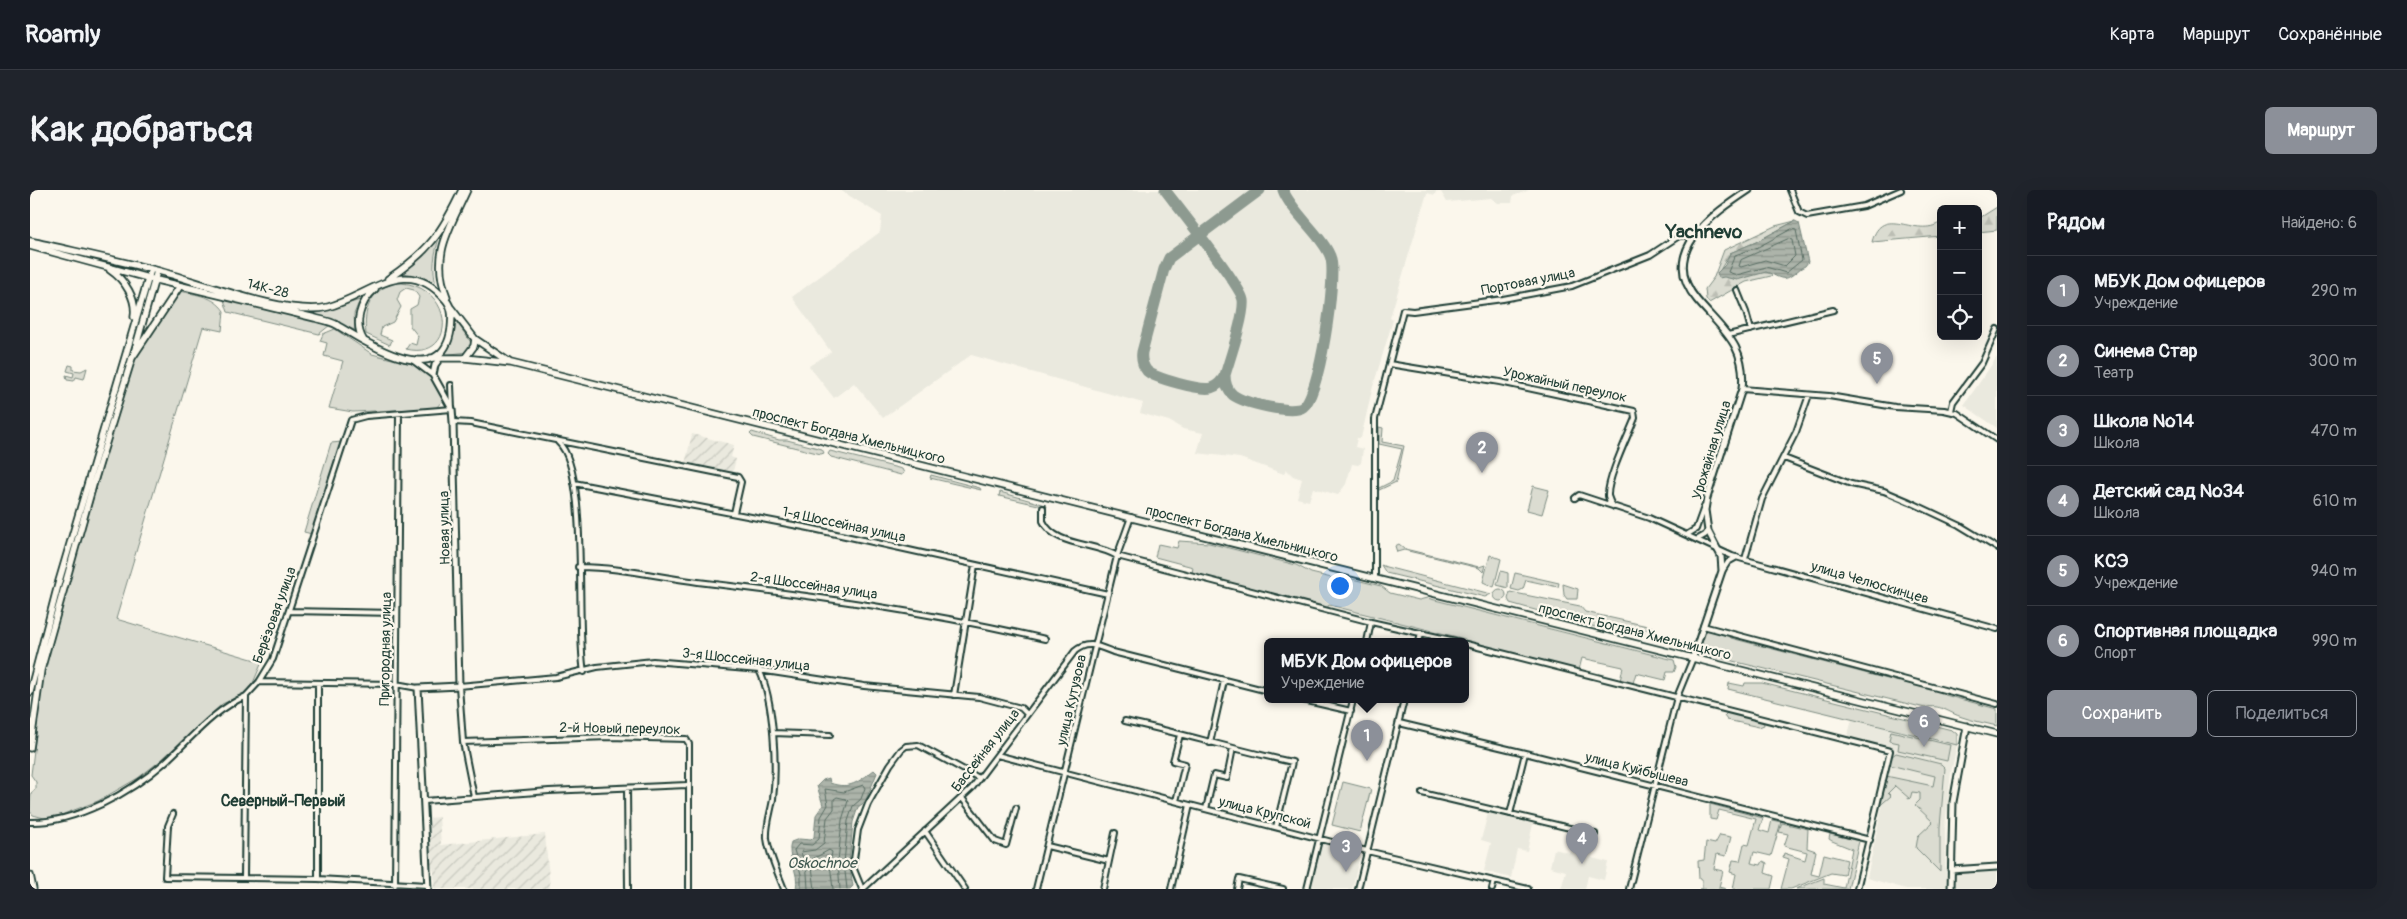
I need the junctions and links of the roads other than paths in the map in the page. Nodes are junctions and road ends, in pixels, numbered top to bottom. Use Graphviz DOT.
graph roads {
  1 [pos="462,190"];
  2 [pos="467,190"];
  3 [pos="1749,190"];
  4 [pos="1790,190"];
  5 [pos="1901,190"];
  6 [pos="1693,235"];
  7 [pos="30,241"];
  8 [pos="30,246"];
  9 [pos="106,267"];
  10 [pos="154,270"];
  11 [pos="151,279"];
  12 [pos="381,284"];
  13 [pos="180,286"];
  14 [pos="1736,290"];
  15 [pos="450,306"];
  16 [pos="1833,310"];
  17 [pos="1997,329"];
  18 [pos="1751,330"];
  19 [pos="1728,335"];
  20 [pos="475,339"];
  21 [pos="365,343"];
  22 [pos="128,351"];
  23 [pos="132,358"];
  24 [pos="432,358"];
  25 [pos="440,358"];
  26 [pos="465,358"];
  27 [pos="413,360"];
  28 [pos="511,363"];
  29 [pos="1388,364"];
  30 [pos="433,375"];
  31 [pos="451,385"];
  32 [pos="1742,389"];
  33 [pos="1809,394"];
  34 [pos="452,410"];
  35 [pos="1951,411"];
  36 [pos="399,413"];
  37 [pos="453,422"];
  38 [pos="1997,440"];
  39 [pos="557,441"];
  40 [pos="1784,458"];
  41 [pos="574,483"];
  42 [pos="1575,498"];
  43 [pos="1706,499"];
  44 [pos="1614,507"];
  45 [pos="1044,508"];
  46 [pos="734,513"];
  47 [pos="1130,518"];
  48 [pos="1708,531"];
  49 [pos="1686,533"];
  50 [pos="1698,539"];
  51 [pos="1715,546"];
  52 [pos="1997,548"];
  53 [pos="1117,556"];
  54 [pos="1734,556"];
  55 [pos="1745,559"];
  56 [pos="1722,561"];
  57 [pos="975,565"];
  58 [pos="578,567"];
  59 [pos="1722,571"];
  60 [pos="1375,579"];
  61 [pos="1108,594"];
  62 [pos="289,611"];
  63 [pos="396,613"];
  64 [pos="965,620"];
  65 [pos="1371,622"];
  66 [pos="1704,626"];
  67 [pos="1997,629"];
  68 [pos="1421,633"];
  69 [pos="1368,638"];
  70 [pos="1420,638"];
  71 [pos="1443,638"];
  72 [pos="1045,639"];
  73 [pos="1096,645"];
  74 [pos="1469,645"];
  75 [pos="1693,658"];
  76 [pos="759,670"];
  77 [pos="584,672"];
  78 [pos="1224,681"];
  79 [pos="259,682"];
  80 [pos="318,683"];
  81 [pos="396,684"];
  82 [pos="459,686"];
  83 [pos="418,688"];
  84 [pos="1264,690"];
  85 [pos="30,692"];
  86 [pos="954,695"];
  87 [pos="246,696"];
  88 [pos="1677,697"];
  89 [pos="1316,703"];
  90 [pos="1352,703"];
  91 [pos="1403,703"];
  92 [pos="1997,704"];
  93 [pos="1350,711"];
  94 [pos="1028,714"];
  95 [pos="1125,721"];
  96 [pos="1399,723"];
  97 [pos="1968,726"];
  98 [pos="773,733"];
  99 [pos="1997,734"];
  100 [pos="830,735"];
  101 [pos="1180,735"];
  102 [pos="1997,738"];
  103 [pos="464,742"];
  104 [pos="1210,743"];
  105 [pos="30,748"];
  106 [pos="1233,748"];
  107 [pos="1525,753"];
  108 [pos="997,755"];
  109 [pos="1065,774"];
  110 [pos="979,778"];
  111 [pos="687,785"];
  112 [pos="1655,785"];
  113 [pos="627,788"];
  114 [pos="1422,793"];
  115 [pos="474,797"];
  116 [pos="962,798"];
  117 [pos="425,801"];
  118 [pos="1176,801"];
  119 [pos="1190,805"];
  120 [pos="1016,808"];
  121 [pos="1206,809"];
  122 [pos="173,814"];
  123 [pos="1510,814"];
  124 [pos="30,822"];
  125 [pos="1276,826"];
  126 [pos="926,831"];
  127 [pos="1115,833"];
  128 [pos="1595,834"];
  129 [pos="1320,838"];
  130 [pos="1870,840"];
  131 [pos="1047,846"];
  132 [pos="1367,851"];
  133 [pos="1109,861"];
  134 [pos="1997,867"];
  135 [pos="1950,870"];
  136 [pos="30,875"];
  137 [pos="244,878"];
  138 [pos="318,879"];
  139 [pos="1494,880"];
  140 [pos="395,885"];
  141 [pos="428,887"];
  142 [pos="32,889"];
  143 [pos="628,889"];
  144 [pos="689,889"];
  145 [pos="784,889"];
  146 [pos="863,889"];
  147 [pos="965,889"];
  148 [pos="1036,889"];
  149 [pos="1103,889"];
  150 [pos="1171,889"];
  151 [pos="1237,889"];
  152 [pos="1283,889"];
  153 [pos="1307,889"];
  154 [pos="1358,889"];
  155 [pos="1492,889"];
  156 [pos="1528,889"];
  157 [pos="1629,889"];
  158 [pos="1858,889"];
  159 [pos="1951,889"];
  1 -- 12 [label="main road"];
  2 -- 15 [label="main road"];
  3 -- 6 [label="street, Портовая улица"];
  4 -- 5 [label="street"];
  6 -- 19 [label="street, Урожайная улица"];
  6 -- 29 [label="street, Портовая улица"];
  7 -- 10 [label="main road, 14К-28"];
  8 -- 9 [label="main road, 14К-28"];
  9 -- 11 [label="main road, 14К-28"];
  9 -- 22 [label="main road"];
  10 -- 11 [label="main road"];
  10 -- 12 [label="main road, 14К-28"];
  11 -- 13 [label="main road, 14К-28"];
  11 -- 22 [label="main road"];
  11 -- 23 [label="main road"];
  12 -- 15 [label="main road"];
  12 -- 21 [label="main road"];
  13 -- 21 [label="main road, 14К-28"];
  13 -- 23 [label="main road"];
  14 -- 18 [label="street"];
  15 -- 20 [label="main road, проспект Богдана Хмельницкого"];
  15 -- 24 [label="main road"];
  16 -- 18 [label="street"];
  17 -- 35 [label="street"];
  18 -- 19 [label="street"];
  19 -- 32 [label="street, Урожайная улица"];
  20 -- 26 [label="main road"];
  20 -- 28 [label="main road, проспект Богдана Хмельницкого"];
  21 -- 27 [label="main road"];
  22 -- 85 [label="main road"];
  23 -- 105 [label="main road"];
  24 -- 25 [label="main road"];
  24 -- 27 [label="main road"];
  25 -- 26 [label="main road, проспект Богдана Хмельницкого"];
  25 -- 30 [label="street"];
  26 -- 28 [label="main road, проспект Богдана Хмельницкого"];
  27 -- 30 [label="street, Новая улица"];
  28 -- 47 [label="main road, проспект Богдана Хмельницкого"];
  29 -- 44 [label="street, Урожайный переулок"];
  29 -- 60 [label="street"];
  30 -- 34 [label="street, Новая улица"];
  31 -- 34 [label="street"];
  32 -- 33 [label="street"];
  32 -- 43 [label="street, Урожайная улица"];
  33 -- 35 [label="street"];
  33 -- 40 [label="street"];
  34 -- 36 [label="street"];
  34 -- 37 [label="street, Новая улица"];
  35 -- 38 [label="street"];
  36 -- 62 [label="street, Берёзовая улица"];
  36 -- 63 [label="street, Пригородная улица"];
  37 -- 39 [label="street"];
  37 -- 82 [label="street, Новая улица"];
  39 -- 41 [label="street"];
  39 -- 46 [label="street"];
  40 -- 52 [label="street"];
  40 -- 55 [label="street"];
  41 -- 46 [label="street, 1-я Шоссейная улица"];
  41 -- 58 [label="street"];
  42 -- 44 [label="street"];
  43 -- 48 [label="street, Урожайная улица"];
  43 -- 49 [label="street"];
  44 -- 49 [label="street"];
  45 -- 53 [label="street"];
  46 -- 57 [label="street, 1-я Шоссейная улица"];
  47 -- 53 [label="street, улица Кутузова"];
  47 -- 60 [label="main road, проспект Богдана Хмельницкого"];
  48 -- 50 [label="street"];
  48 -- 51 [label="street, Урожайная улица"];
  49 -- 50 [label="street, улица Челюскинцев"];
  50 -- 51 [label="street, улица Челюскинцев"];
  51 -- 54 [label="street, улица Челюскинцев"];
  51 -- 56 [label="street, Урожайная улица"];
  53 -- 61 [label="street, улица Кутузова"];
  53 -- 65 [label="street"];
  54 -- 55 [label="street, улица Челюскинцев"];
  54 -- 56 [label="street"];
  54 -- 59 [label="street"];
  55 -- 67 [label="street, улица Челюскинцев"];
  56 -- 59 [label="street, Урожайная улица"];
  57 -- 61 [label="street, 1-я Шоссейная улица"];
  57 -- 64 [label="street"];
  58 -- 64 [label="street, 2-я Шоссейная улица"];
  58 -- 77 [label="street"];
  59 -- 66 [label="street, Урожайная улица"];
  60 -- 75 [label="main road, проспект Богдана Хмельницкого"];
  61 -- 73 [label="street, улица Кутузова"];
  62 -- 63 [label="street"];
  62 -- 79 [label="street, Берёзовая улица"];
  63 -- 81 [label="street, Пригородная улица"];
  64 -- 72 [label="street, 2-я Шоссейная улица"];
  64 -- 86 [label="street"];
  65 -- 68 [label="street"];
  65 -- 69 [label="street"];
  66 -- 75 [label="street, Урожайная улица"];
  66 -- 92 [label="street"];
  68 -- 70 [label="street"];
  68 -- 71 [label="street"];
  73 -- 78 [label="street"];
  73 -- 94 [label="street, Бассейная улица"];
  73 -- 109 [label="street, улица Кутузова"];
  74 -- 88 [label="street"];
  75 -- 88 [label="street"];
  75 -- 97 [label="main road, проспект Богдана Хмельницкого"];
  76 -- 77 [label="street, 3-я Шоссейная улица"];
  76 -- 86 [label="street, 3-я Шоссейная улица"];
  76 -- 98 [label="street"];
  77 -- 82 [label="street, 3-я Шоссейная улица"];
  78 -- 84 [label="street"];
  78 -- 104 [label="street"];
  79 -- 80 [label="street"];
  79 -- 87 [label="street, Берёзовая улица"];
  80 -- 81 [label="street"];
  80 -- 138 [label="street"];
  81 -- 83 [label="street"];
  81 -- 140 [label="street, Пригородная улица"];
  82 -- 83 [label="street"];
  82 -- 103 [label="street, Новая улица"];
  83 -- 117 [label="street"];
  86 -- 94 [label="street, 3-я Шоссейная улица"];
  87 -- 124 [label="street, Берёзовая улица"];
  87 -- 137 [label="street"];
  88 -- 112 [label="street"];
  88 -- 130 [label="street"];
  89 -- 93 [label="street"];
  90 -- 93 [label="street"];
  91 -- 96 [label="street"];
  93 -- 129 [label="street"];
  94 -- 108 [label="street, Бассейная улица"];
  95 -- 101 [label="street"];
  96 -- 107 [label="street, улица Куйбышева"];
  96 -- 132 [label="street"];
  97 -- 99 [label="main road, проспект Богдана Хмельницкого"];
  97 -- 102 [label="main road, проспект Богдана Хмельницкого"];
  97 -- 135 [label="street"];
  98 -- 100 [label="street"];
  98 -- 145 [label="street"];
  101 -- 104 [label="street"];
  101 -- 118 [label="street"];
  103 -- 111 [label="street, 2-й Новый переулок"];
  103 -- 115 [label="street, Новая улица"];
  104 -- 106 [label="street"];
  106 -- 121 [label="street"];
  106 -- 125 [label="street"];
  107 -- 112 [label="street, улица Куйбышева"];
  107 -- 123 [label="street"];
  108 -- 109 [label="street, улица Крупской"];
  108 -- 110 [label="street, Бассейная улица"];
  109 -- 118 [label="street, улица Крупской"];
  109 -- 131 [label="street, улица Кутузова"];
  110 -- 116 [label="street, Бассейная улица"];
  110 -- 146 [label="street"];
  111 -- 113 [label="street"];
  111 -- 144 [label="street, 2-й Новый переулок"];
  112 -- 130 [label="street, улица Куйбышева"];
  112 -- 157 [label="street"];
  113 -- 115 [label="street"];
  113 -- 143 [label="street"];
  114 -- 123 [label="street"];
  115 -- 117 [label="street"];
  116 -- 120 [label="street"];
  116 -- 126 [label="street, Бассейная улица"];
  117 -- 141 [label="street"];
  118 -- 119 [label="street, улица Крупской"];
  119 -- 121 [label="street, улица Крупской"];
  119 -- 150 [label="street"];
  121 -- 125 [label="street, улица Крупской"];
  122 -- 137 [label="street"];
  123 -- 128 [label="street"];
  125 -- 129 [label="street, улица Крупской"];
  126 -- 146 [label="street, Бассейная улица"];
  126 -- 147 [label="street"];
  127 -- 133 [label="street"];
  129 -- 132 [label="street, улица Крупской"];
  129 -- 153 [label="street"];
  130 -- 158 [label="street"];
  131 -- 133 [label="street"];
  131 -- 148 [label="street, улица Кутузова"];
  132 -- 139 [label="street, улица Крупской"];
  132 -- 154 [label="street"];
  133 -- 149 [label="street"];
  134 -- 135 [label="street"];
  135 -- 159 [label="street"];
  136 -- 142 [label="main road"];
  137 -- 138 [label="street"];
  138 -- 140 [label="street"];
  139 -- 155 [label="street"];
  139 -- 156 [label="street, улица Крупской"];
  140 -- 141 [label="street"];
  151 -- 152 [label="street"];
}
